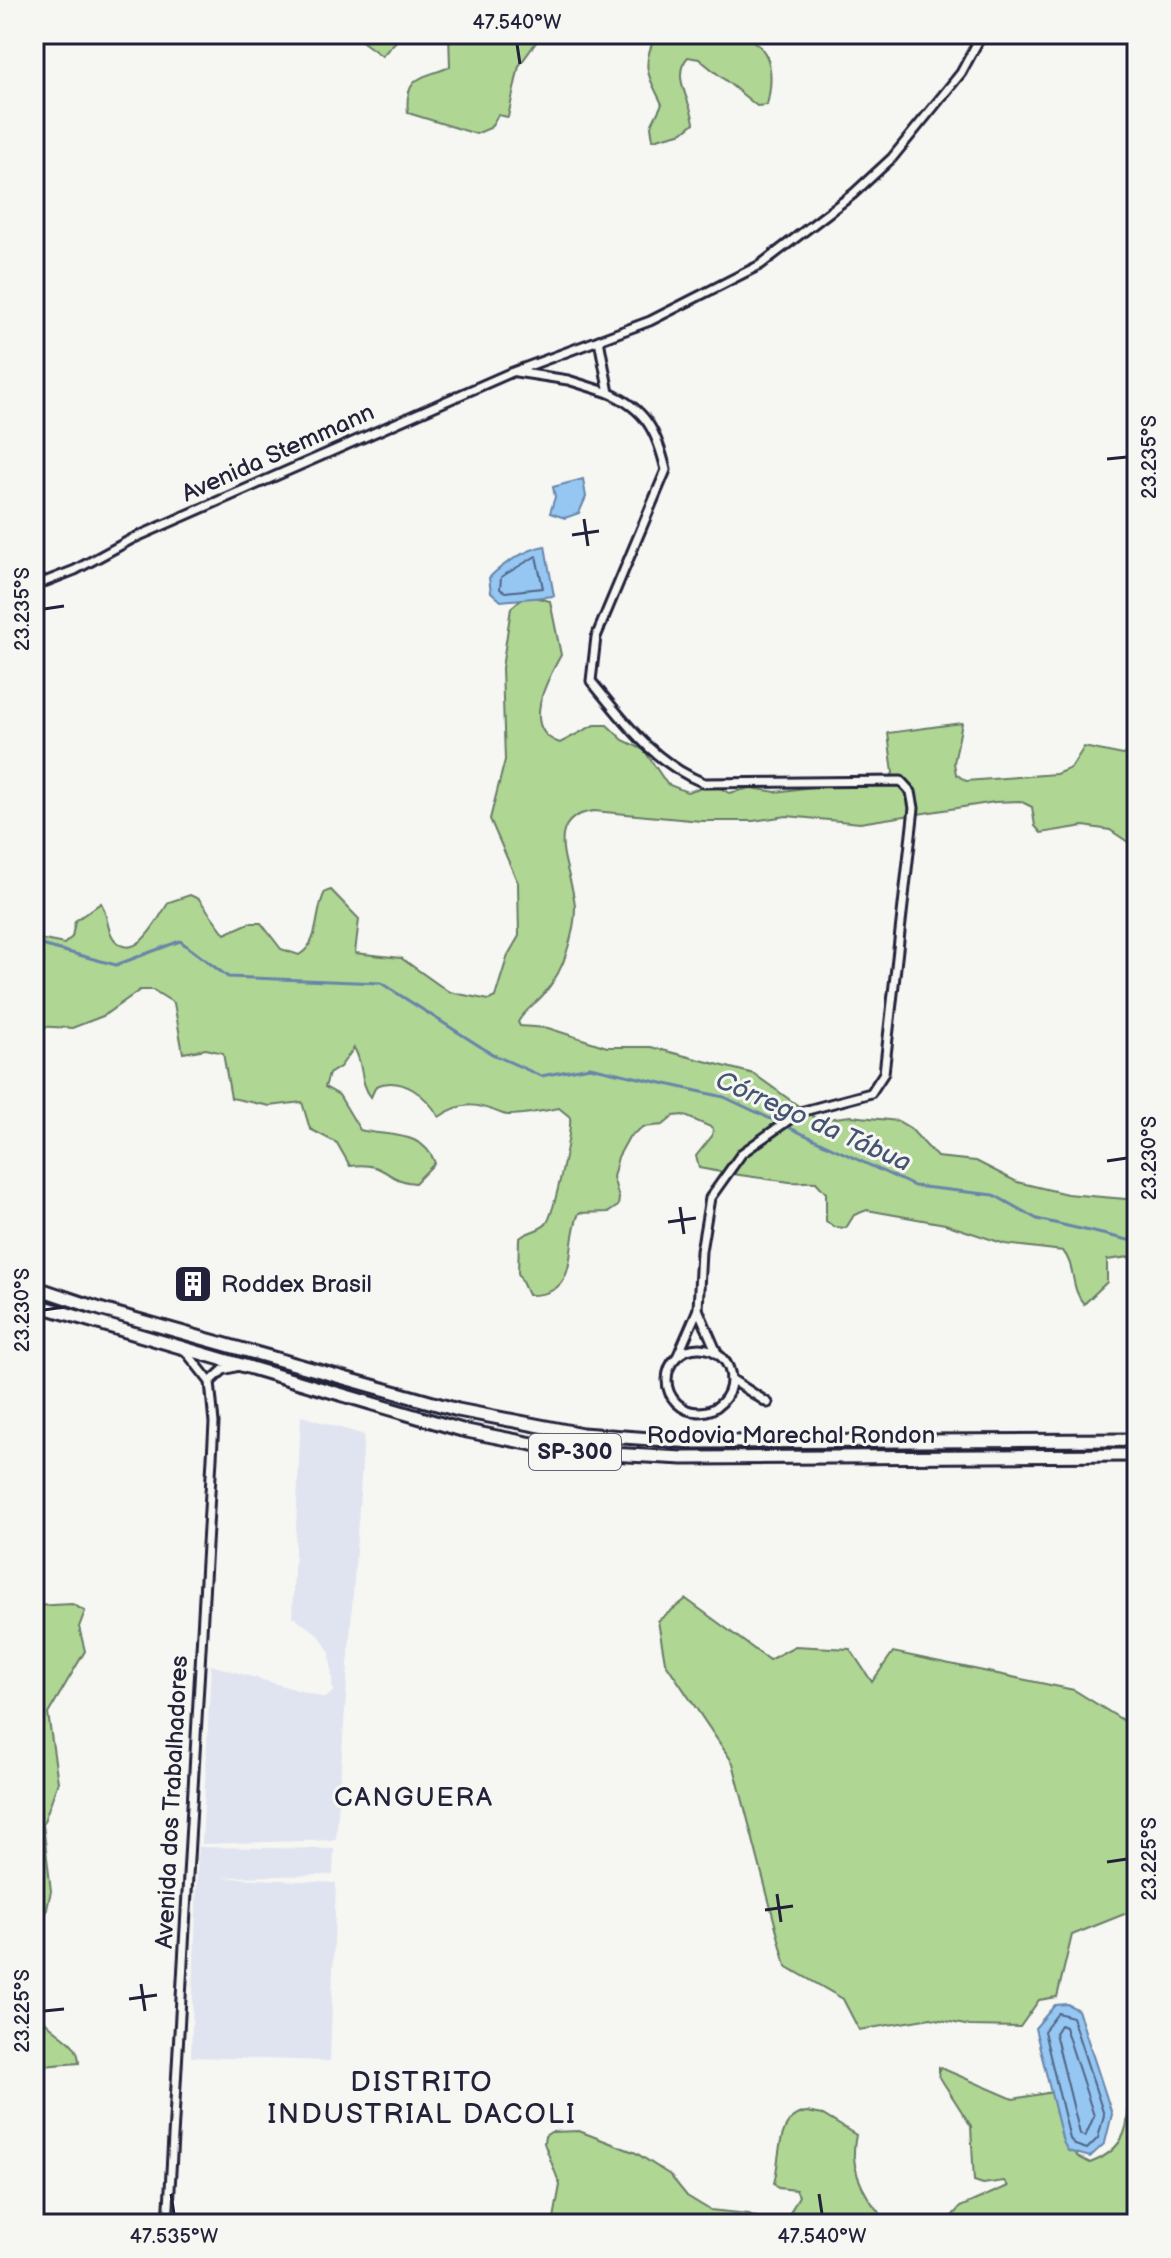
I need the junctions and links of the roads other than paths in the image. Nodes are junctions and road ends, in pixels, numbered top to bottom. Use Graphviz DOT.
graph roads {
  1 [pos="982,34"];
  2 [pos="599,340"];
  3 [pos="514,372"];
  4 [pos="609,393"];
  5 [pos="34,586"];
  6 [pos="34,1287"];
  7 [pos="34,1304"];
  8 [pos="698,1309"];
  9 [pos="184,1349"];
  10 [pos="717,1353"];
  11 [pos="678,1355"];
  12 [pos="241,1365"];
  13 [pos="731,1379"];
  14 [pos="210,1382"];
  15 [pos="768,1403"];
  16 [pos="1137,1440"];
  17 [pos="1137,1455"];
  18 [pos="168,2224"];
  1 -- 2 [label="street, Avenida Stemmann"];
  2 -- 3 [label="street, Avenida Stemmann"];
  2 -- 4 [label="street"];
  3 -- 4 [label="street"];
  3 -- 5 [label="street, Avenida Stemmann"];
  4 -- 8 [label="street"];
  6 -- 16 [label="highway, Rodovia Marechal Rondon / SP-300"];
  7 -- 9 [label="highway, Rodovia Marechal Rondon / SP-300"];
  8 -- 10 [label="street"];
  8 -- 11 [label="street"];
  9 -- 12 [label="highway, Rodovia Marechal Rondon / SP-300"];
  9 -- 14 [label="street"];
  10 -- 11 [label="street"];
  10 -- 13 [label="street"];
  11 -- 13 [label="street"];
  12 -- 14 [label="street"];
  12 -- 17 [label="highway, Rodovia Marechal Rondon / SP-300"];
  13 -- 15 [label="street"];
  14 -- 18 [label="street, Avenida dos Trabalhadores"];
}
